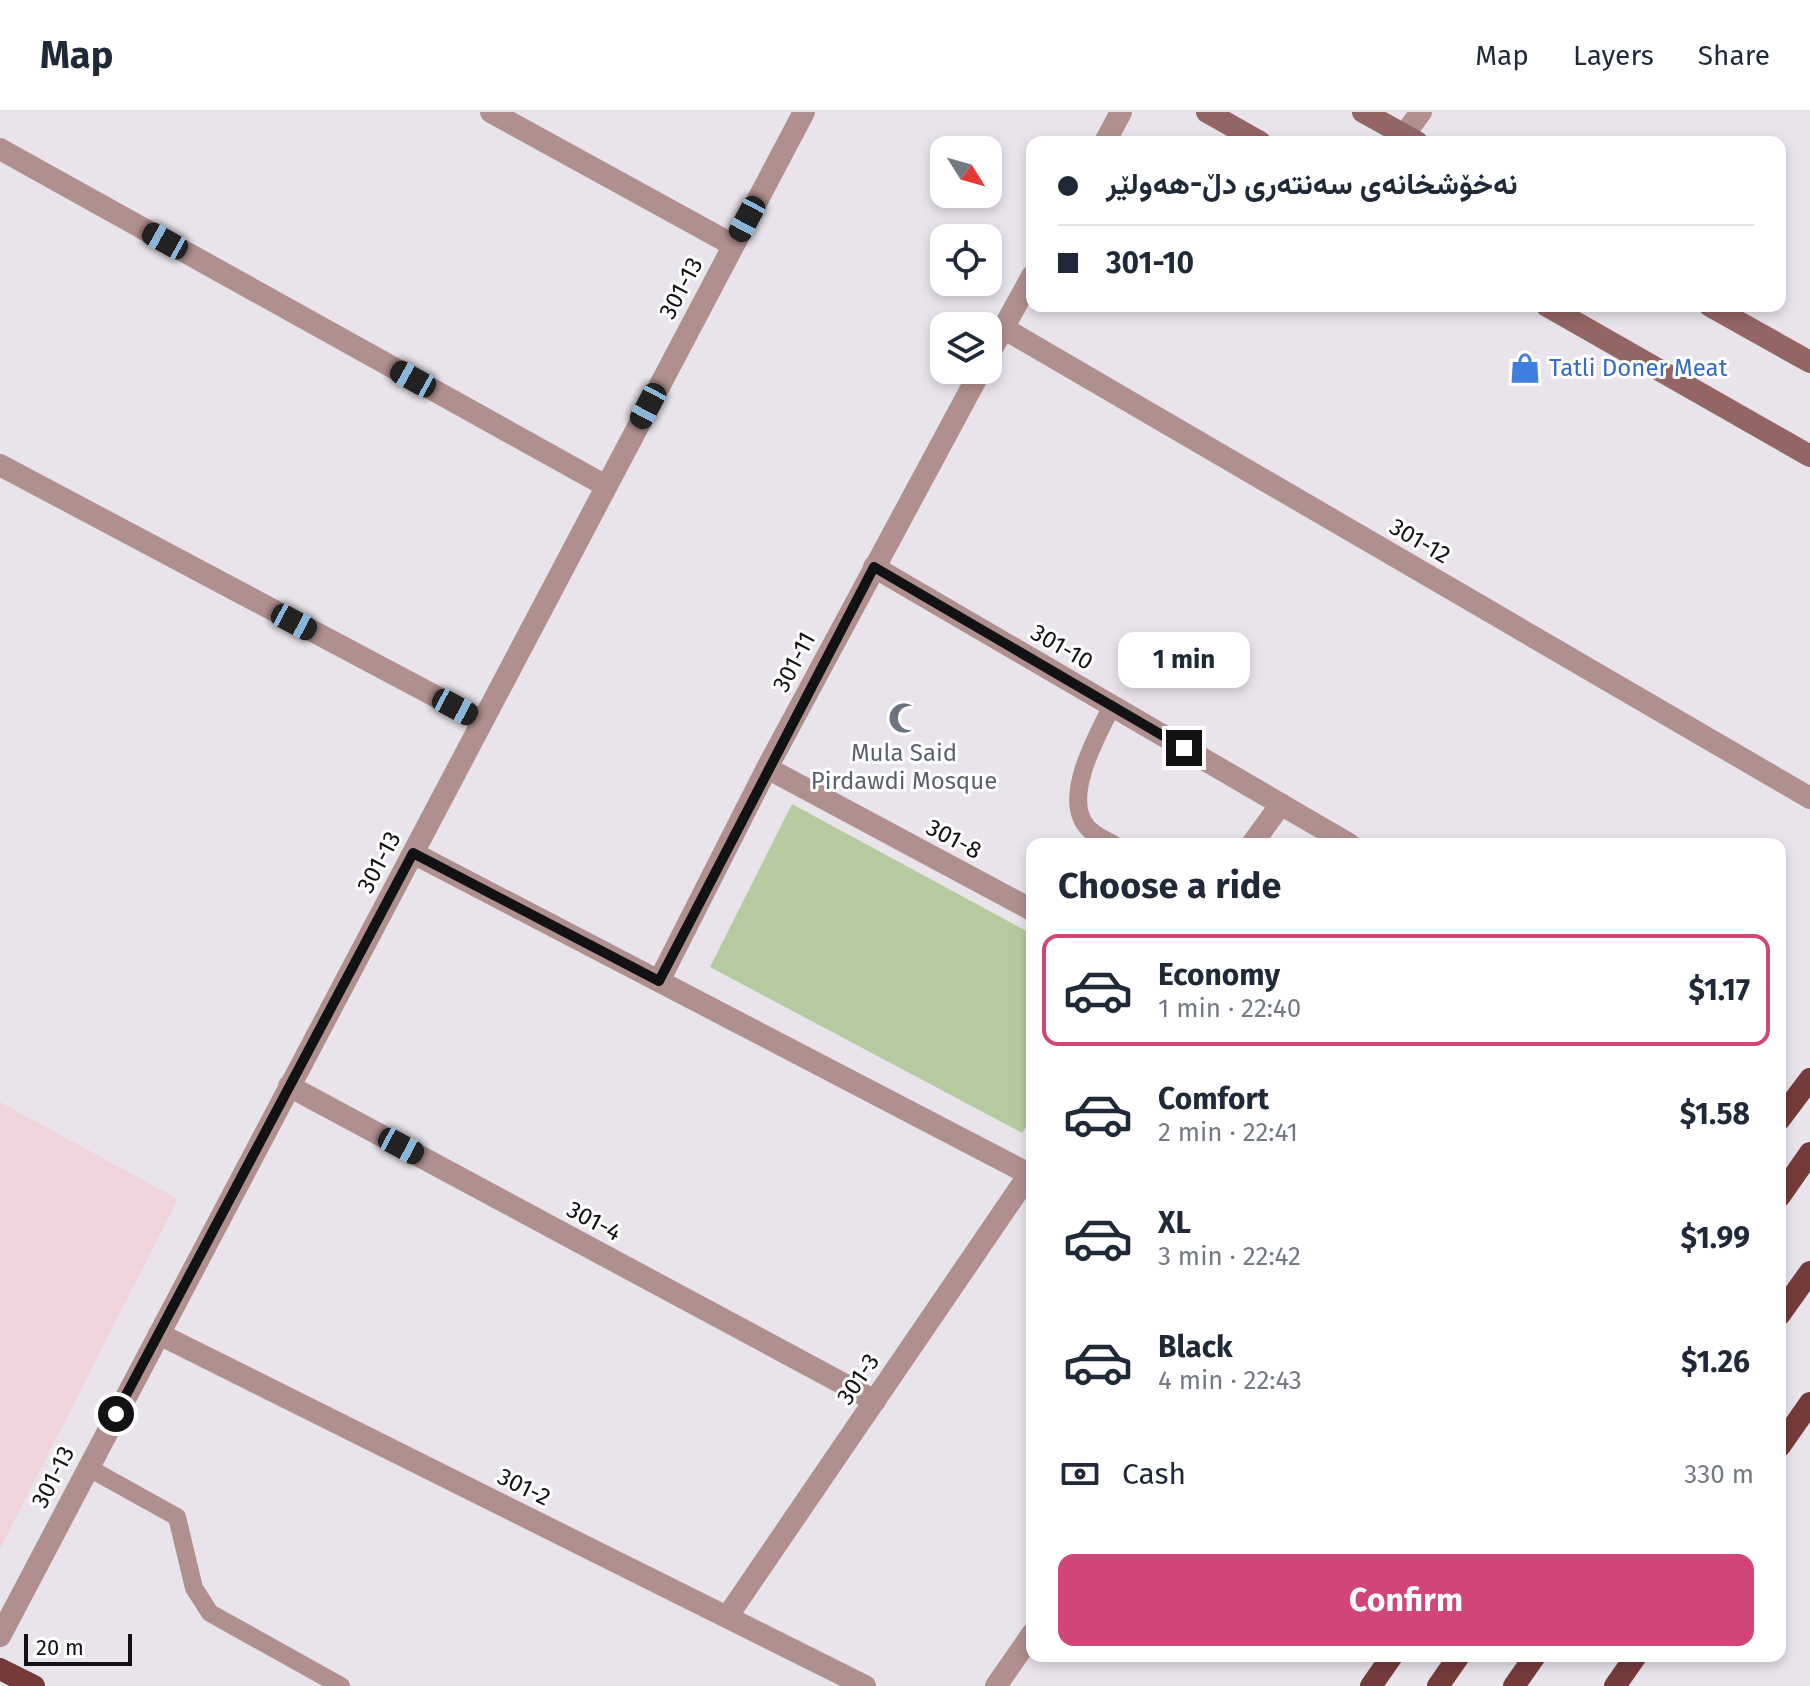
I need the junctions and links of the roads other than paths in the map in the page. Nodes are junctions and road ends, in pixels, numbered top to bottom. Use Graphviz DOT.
graph roads {
  1 [pos="491,112"];
  2 [pos="804,112"];
  3 [pos="1121,112"];
  4 [pos="1207,112"];
  5 [pos="1363,112"];
  6 [pos="1421,112"];
  7 [pos="1108,136"];
  8 [pos="1249,136"];
  9 [pos="1406,136"];
  10 [pos="1411,136"];
  11 [pos="0,149"];
  12 [pos="733,245"];
  13 [pos="1026,287"];
  14 [pos="1558,312"];
  15 [pos="1721,312"];
  16 [pos="1003,328"];
  17 [pos="1810,362"];
  18 [pos="973,384"];
  19 [pos="1810,456"];
  20 [pos="0,465"];
  21 [pos="606,486"];
  22 [pos="874,567"];
  23 [pos="1112,706"];
  24 [pos="482,721"];
  25 [pos="767,768"];
  26 [pos="1810,798"];
  27 [pos="1281,804"];
  28 [pos="1103,838"];
  29 [pos="1256,838"];
  30 [pos="1339,838"];
  31 [pos="413,853"];
  32 [pos="1026,907"];
  33 [pos="659,981"];
  34 [pos="1810,1079"];
  35 [pos="289,1086"];
  36 [pos="1786,1105"];
  37 [pos="1810,1153"];
  38 [pos="1026,1170"];
  39 [pos="1026,1178"];
  40 [pos="1786,1187"];
  41 [pos="1810,1272"];
  42 [pos="1786,1306"];
  43 [pos="159,1334"];
  44 [pos="875,1401"];
  45 [pos="1810,1403"];
  46 [pos="1786,1437"];
  47 [pos="87,1467"];
  48 [pos="727,1617"];
  49 [pos="0,1636"];
  50 [pos="1026,1643"];
  51 [pos="1388,1662"];
  52 [pos="1455,1662"];
  53 [pos="1531,1662"];
  54 [pos="1632,1662"];
  55 [pos="0,1669"];
  56 [pos="34,1686"];
  57 [pos="341,1686"];
  58 [pos="865,1686"];
  59 [pos="996,1686"];
  60 [pos="1371,1686"];
  61 [pos="1438,1686"];
  62 [pos="1514,1686"];
  63 [pos="1615,1686"];
  1 -- 12 [label="street"];
  2 -- 12 [label="street, 301-13"];
  3 -- 7 [label="street"];
  4 -- 8 [label="main road"];
  5 -- 9 [label="main road"];
  6 -- 10 [label="street"];
  11 -- 21 [label="street"];
  12 -- 21 [label="street, 301-13"];
  13 -- 16 [label="street"];
  14 -- 19 [label="main road"];
  15 -- 17 [label="main road"];
  16 -- 26 [label="street, 301-12"];
  18 -- 22 [label="street, 301-11"];
  20 -- 24 [label="street"];
  21 -- 24 [label="street, 301-13"];
  22 -- 23 [label="street, 301-10"];
  22 -- 25 [label="street, 301-11"];
  23 -- 27 [label="street, 301-10"];
  23 -- 28 [label="lane"];
  24 -- 31 [label="street, 301-13"];
  25 -- 32 [label="street, 301-8"];
  25 -- 33 [label="street, 301-11"];
  27 -- 29 [label="street"];
  27 -- 30 [label="street, 301-10"];
  31 -- 33 [label="street"];
  31 -- 35 [label="street, 301-13"];
  33 -- 38 [label="street"];
  34 -- 36 [label="highway"];
  35 -- 43 [label="street, 301-13"];
  35 -- 44 [label="street, 301-4"];
  37 -- 40 [label="highway"];
  39 -- 44 [label="street, 301-3"];
  41 -- 42 [label="highway"];
  43 -- 47 [label="street, 301-13"];
  43 -- 48 [label="street, 301-2"];
  44 -- 48 [label="street, 301-3"];
  45 -- 46 [label="highway"];
  47 -- 49 [label="street, 301-13"];
  47 -- 57 [label="lane"];
  48 -- 58 [label="street, 301-2"];
  50 -- 59 [label="street"];
  51 -- 60 [label="highway"];
  52 -- 61 [label="highway"];
  53 -- 62 [label="highway"];
  54 -- 63 [label="highway"];
  55 -- 56 [label="highway"];
}
